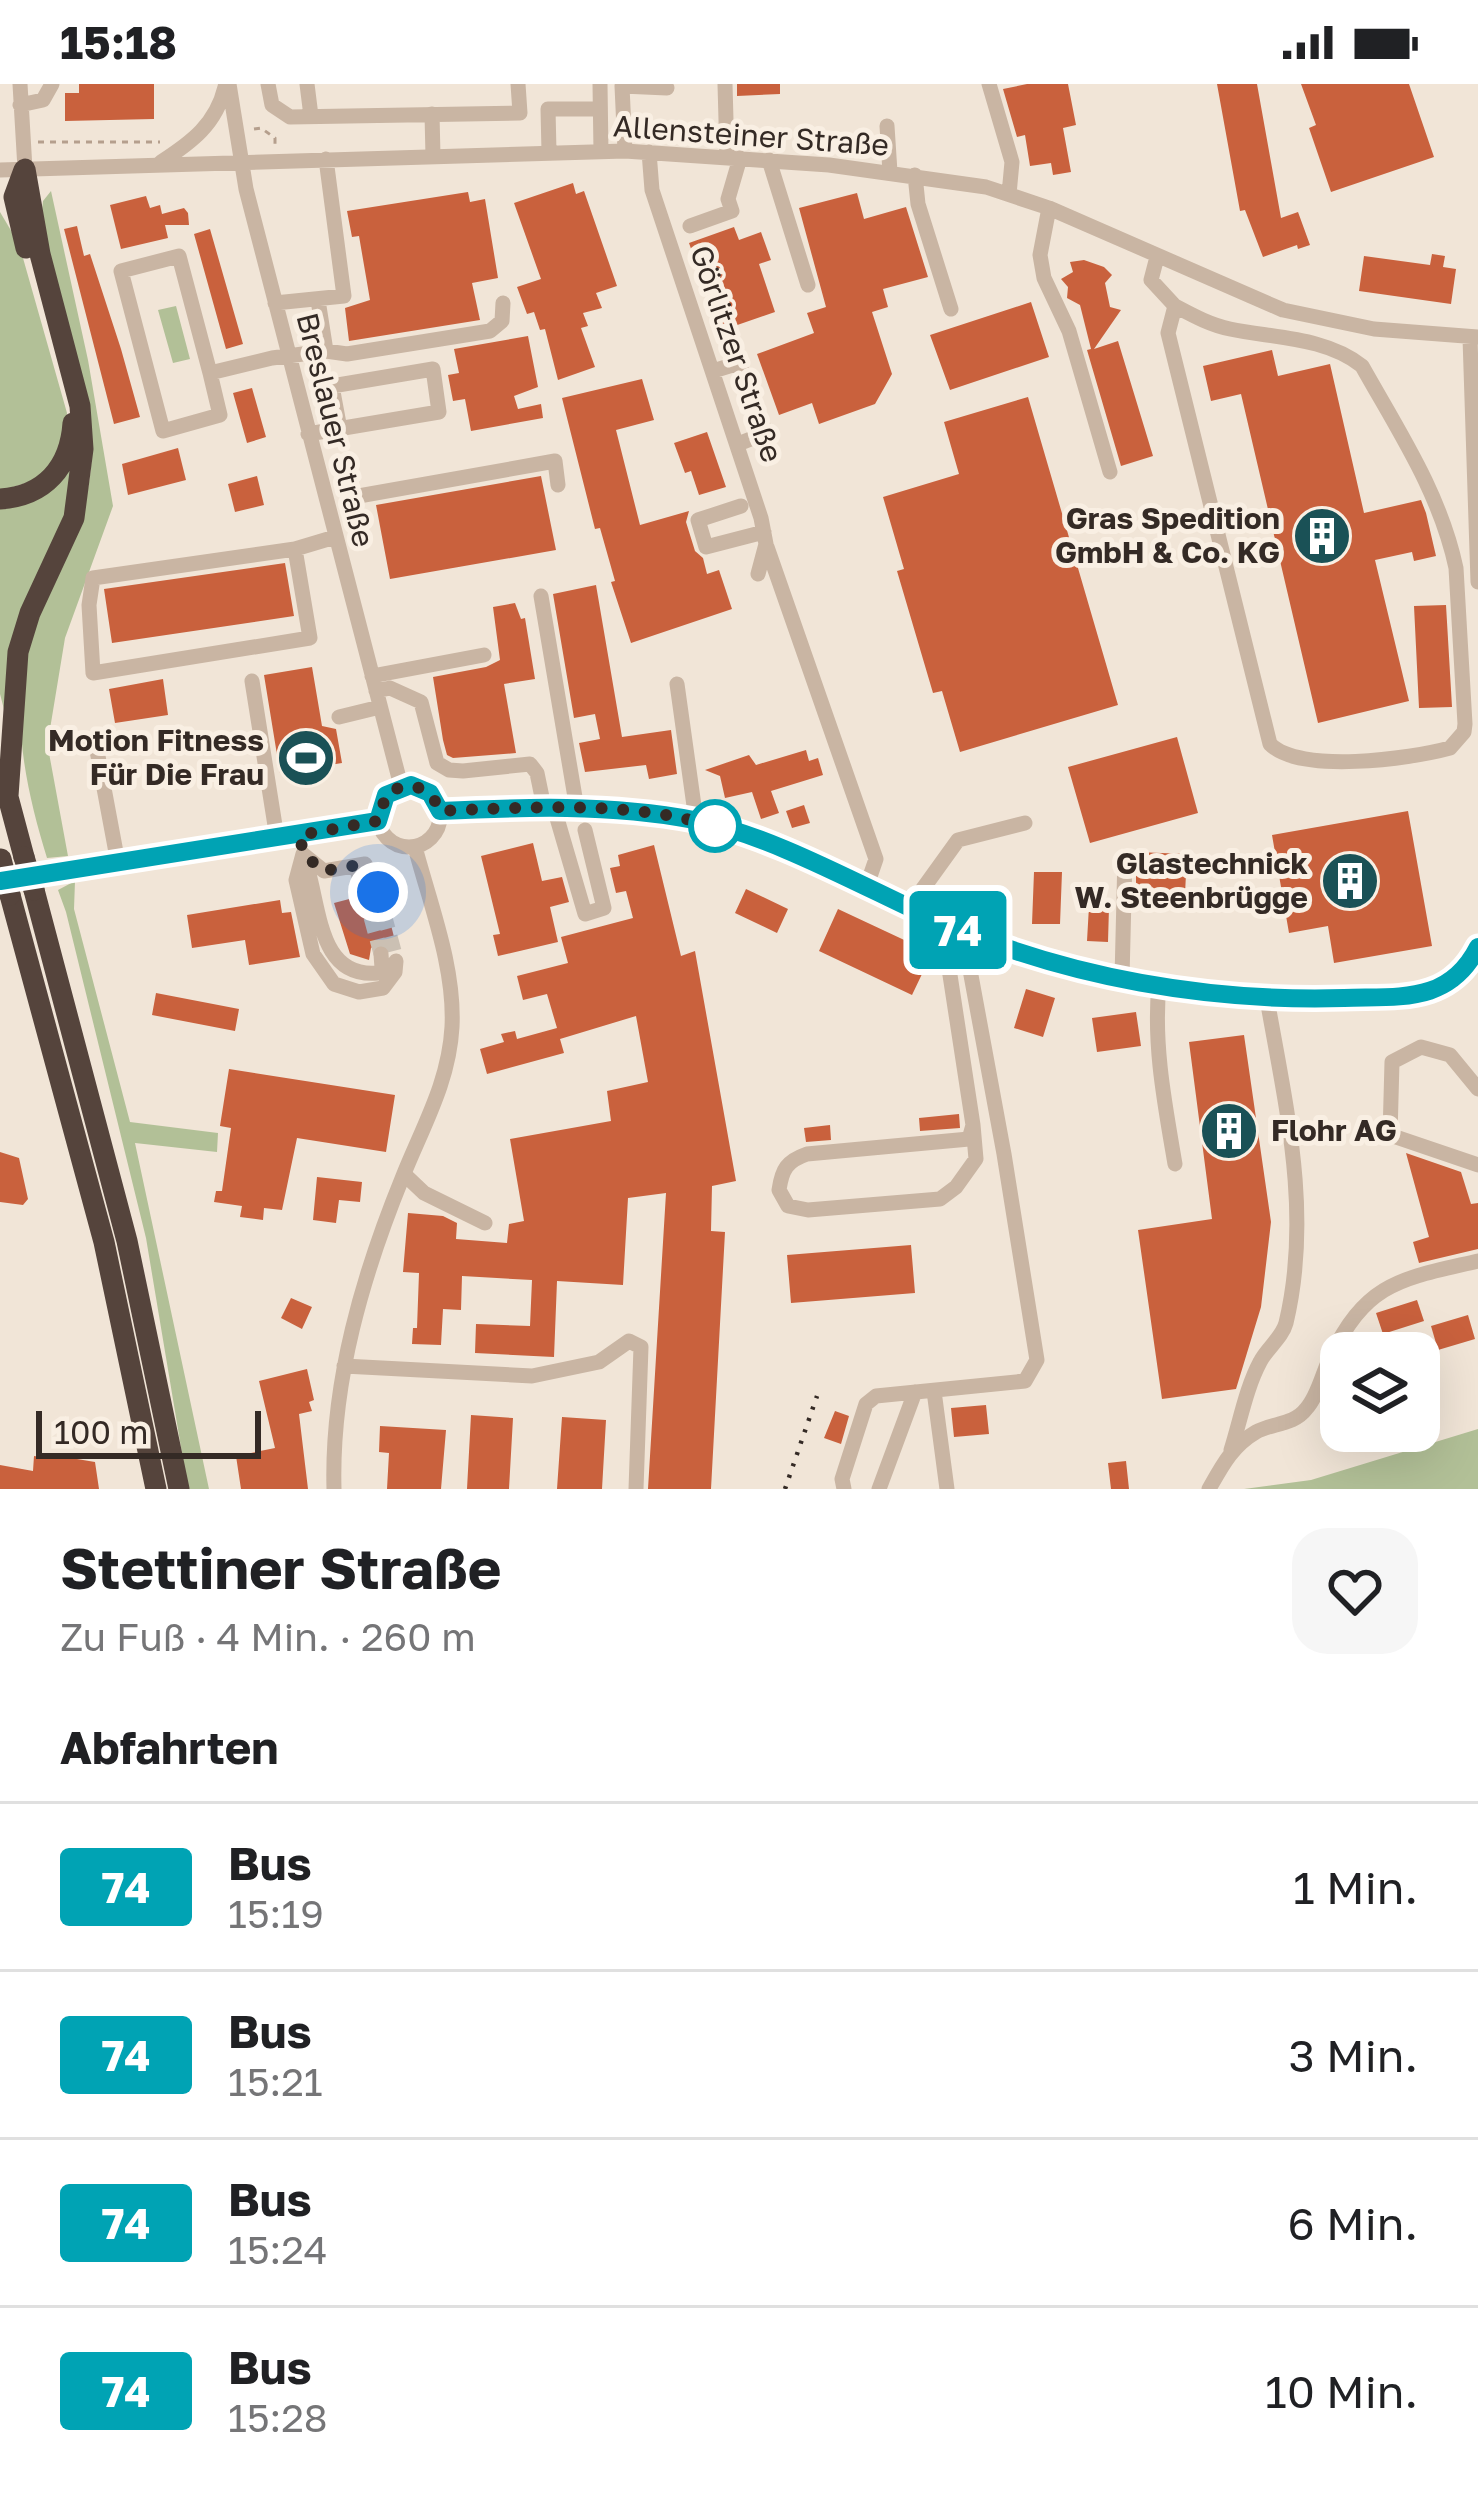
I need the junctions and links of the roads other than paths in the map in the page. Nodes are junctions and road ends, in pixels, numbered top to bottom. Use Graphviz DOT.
graph roads {
  1 [pos="20,84"];
  2 [pos="227,84"];
  3 [pos="268,84"];
  4 [pos="307,84"];
  5 [pos="518,84"];
  6 [pos="600,84"];
  7 [pos="725,84"];
  8 [pos="989,84"];
  9 [pos="51,88"];
  10 [pos="667,88"];
  11 [pos="20,105"];
  12 [pos="599,109"];
  13 [pos="431,114"];
  14 [pos="311,116"];
  15 [pos="887,125"];
  16 [pos="549,152"];
  17 [pos="601,152"];
  18 [pos="625,152"];
  19 [pos="649,152"];
  20 [pos="433,156"];
  21 [pos="734,157"];
  22 [pos="326,159"];
  23 [pos="241,160"];
  24 [pos="769,160"];
  25 [pos="159,164"];
  26 [pos="25,169"];
  27 [pos="0,170"];
  28 [pos="890,172"];
  29 [pos="915,175"];
  30 [pos="1009,194"];
  31 [pos="0,202"];
  32 [pos="1049,208"];
  33 [pos="18,221"];
  34 [pos="691,226"];
  35 [pos="1157,257"];
  36 [pos="808,285"];
  37 [pos="318,300"];
  38 [pos="275,303"];
  39 [pos="502,303"];
  40 [pos="1175,306"];
  41 [pos="951,309"];
  42 [pos="1474,338"];
  43 [pos="326,351"];
  44 [pos="291,356"];
  45 [pos="713,371"];
  46 [pos="210,373"];
  47 [pos="340,429"];
  48 [pos="308,434"];
  49 [pos="739,443"];
  50 [pos="1476,460"];
  51 [pos="1110,472"];
  52 [pos="558,485"];
  53 [pos="353,497"];
  54 [pos="0,499"];
  55 [pos="741,506"];
  56 [pos="334,537"];
  57 [pos="765,538"];
  58 [pos="1477,545"];
  59 [pos="295,549"];
  60 [pos="758,574"];
  61 [pos="1478,581"];
  62 [pos="541,596"];
  63 [pos="484,655"];
  64 [pos="252,681"];
  65 [pos="677,684"];
  66 [pos="376,692"];
  67 [pos="339,717"];
  68 [pos="94,740"];
  69 [pos="0,767"];
  70 [pos="401,786"];
  71 [pos="8,796"];
  72 [pos="549,807"];
  73 [pos="577,809"];
  74 [pos="440,811"];
  75 [pos="696,820"];
  76 [pos="378,821"];
  77 [pos="1025,823"];
  78 [pos="585,830"];
  79 [pos="300,835"];
  80 [pos="277,838"];
  81 [pos="415,847"];
  82 [pos="303,854"];
  83 [pos="1124,856"];
  84 [pos="1,857"];
  85 [pos="118,863"];
  86 [pos="5,888"];
  87 [pos="866,888"];
  88 [pos="372,894"];
  89 [pos="909,908"];
  90 [pos="942,923"];
  91 [pos="963,932"];
  92 [pos="1478,947"];
  93 [pos="1472,976"];
  94 [pos="1121,978"];
  95 [pos="1159,985"];
  96 [pos="1267,999"];
  97 [pos="1478,1089"];
  98 [pos="973,1125"];
  99 [pos="1175,1164"];
  100 [pos="1478,1165"];
  101 [pos="404,1174"];
  102 [pos="485,1223"];
  103 [pos="1478,1261"];
  104 [pos="344,1366"];
  105 [pos="934,1390"];
  106 [pos="915,1392"];
  107 [pos="1231,1450"];
  108 [pos="155,1489"];
  109 [pos="179,1489"];
  110 [pos="334,1489"];
  111 [pos="636,1489"];
  112 [pos="844,1489"];
  113 [pos="879,1489"];
  114 [pos="947,1489"];
  115 [pos="1209,1489"];
  1 -- 11 [label="street"];
  2 -- 23 [label="street, Breslauer Straße"];
  2 -- 25 [label="street"];
  3 -- 14 [label="street"];
  4 -- 14 [label="street"];
  5 -- 13 [label="street"];
  6 -- 12 [label="street"];
  7 -- 21 [label="street"];
  8 -- 30 [label="street"];
  9 -- 11 [label="street"];
  10 -- 18 [label="street"];
  11 -- 26 [label="street"];
  12 -- 16 [label="street"];
  12 -- 17 [label="street"];
  13 -- 14 [label="street"];
  13 -- 20 [label="street"];
  15 -- 28 [label="street"];
  16 -- 17 [label="street, Allensteiner Straße"];
  16 -- 20 [label="street, Allensteiner Straße"];
  17 -- 18 [label="street, Allensteiner Straße"];
  18 -- 19 [label="street, Allensteiner Straße"];
  19 -- 21 [label="street, Allensteiner Straße"];
  19 -- 45 [label="street, Görlitzer Straße"];
  20 -- 22 [label="street, Allensteiner Straße"];
  21 -- 24 [label="street, Allensteiner Straße"];
  21 -- 34 [label="street"];
  22 -- 23 [label="street, Allensteiner Straße"];
  22 -- 37 [label="street"];
  23 -- 25 [label="street, Allensteiner Straße"];
  23 -- 38 [label="street, Breslauer Straße"];
  24 -- 28 [label="street, Allensteiner Straße"];
  24 -- 36 [label="street"];
  25 -- 26 [label="street, Allensteiner Straße"];
  26 -- 27 [label="street, Allensteiner Straße"];
  26 -- 33 [label="highway"];
  26 -- 71 [label="highway"];
  28 -- 29 [label="street, Allensteiner Straße"];
  29 -- 30 [label="street, Allensteiner Straße"];
  29 -- 41 [label="street"];
  30 -- 32 [label="street, Allensteiner Straße"];
  31 -- 33 [label="highway"];
  32 -- 35 [label="street, Allensteiner Straße"];
  32 -- 51 [label="street"];
  33 -- 54 [label="highway"];
  35 -- 40 [label="street"];
  35 -- 42 [label="street, Allensteiner Straße"];
  37 -- 38 [label="street"];
  37 -- 43 [label="street"];
  38 -- 44 [label="street, Breslauer Straße"];
  39 -- 43 [label="street"];
  40 -- 40 [label="street"];
  42 -- 50 [label="street"];
  43 -- 44 [label="street"];
  44 -- 46 [label="street"];
  44 -- 48 [label="street, Breslauer Straße"];
  45 -- 49 [label="street, Görlitzer Straße"];
  45 -- 49 [label="street"];
  46 -- 46 [label="street"];
  47 -- 47 [label="street"];
  47 -- 48 [label="street"];
  48 -- 56 [label="street, Breslauer Straße"];
  49 -- 57 [label="street, Görlitzer Straße"];
  50 -- 58 [label="street"];
  52 -- 53 [label="street"];
  55 -- 57 [label="street"];
  56 -- 59 [label="street"];
  56 -- 66 [label="street, Breslauer Straße"];
  57 -- 60 [label="street"];
  57 -- 87 [label="street, Görlitzer Straße"];
  58 -- 61 [label="street"];
  59 -- 59 [label="street"];
  62 -- 73 [label="street"];
  63 -- 66 [label="street"];
  64 -- 80 [label="street"];
  65 -- 75 [label="street"];
  66 -- 67 [label="street"];
  66 -- 70 [label="street, Breslauer Straße"];
  66 -- 72 [label="street"];
  68 -- 85 [label="street"];
  69 -- 71 [label="highway"];
  70 -- 74 [label="street"];
  70 -- 76 [label="street"];
  71 -- 109 [label="highway, bridge"];
  72 -- 73 [label="street"];
  72 -- 74 [label="street"];
  72 -- 78 [label="street"];
  73 -- 75 [label="street"];
  74 -- 81 [label="street"];
  75 -- 87 [label="street"];
  76 -- 79 [label="street"];
  76 -- 81 [label="street"];
  77 -- 89 [label="street"];
  79 -- 80 [label="street"];
  79 -- 82 [label="street"];
  80 -- 85 [label="street"];
  81 -- 101 [label="street"];
  82 -- 82 [label="street"];
  82 -- 88 [label="street"];
  83 -- 94 [label="street"];
  84 -- 86 [label="highway, bridge"];
  85 -- 86 [label="street"];
  86 -- 108 [label="highway"];
  87 -- 89 [label="street"];
  89 -- 90 [label="street"];
  90 -- 91 [label="street"];
  90 -- 98 [label="street"];
  91 -- 94 [label="street"];
  91 -- 105 [label="street"];
  92 -- 93 [label="street"];
  93 -- 96 [label="street"];
  94 -- 95 [label="street"];
  95 -- 96 [label="street"];
  95 -- 99 [label="street"];
  96 -- 107 [label="street"];
  97 -- 100 [label="street"];
  98 -- 98 [label="street"];
  101 -- 102 [label="street"];
  101 -- 104 [label="street"];
  103 -- 107 [label="street"];
  104 -- 110 [label="street"];
  104 -- 111 [label="street"];
  105 -- 106 [label="street"];
  105 -- 114 [label="street"];
  106 -- 112 [label="street"];
  106 -- 113 [label="street"];
  107 -- 115 [label="street"];
}
